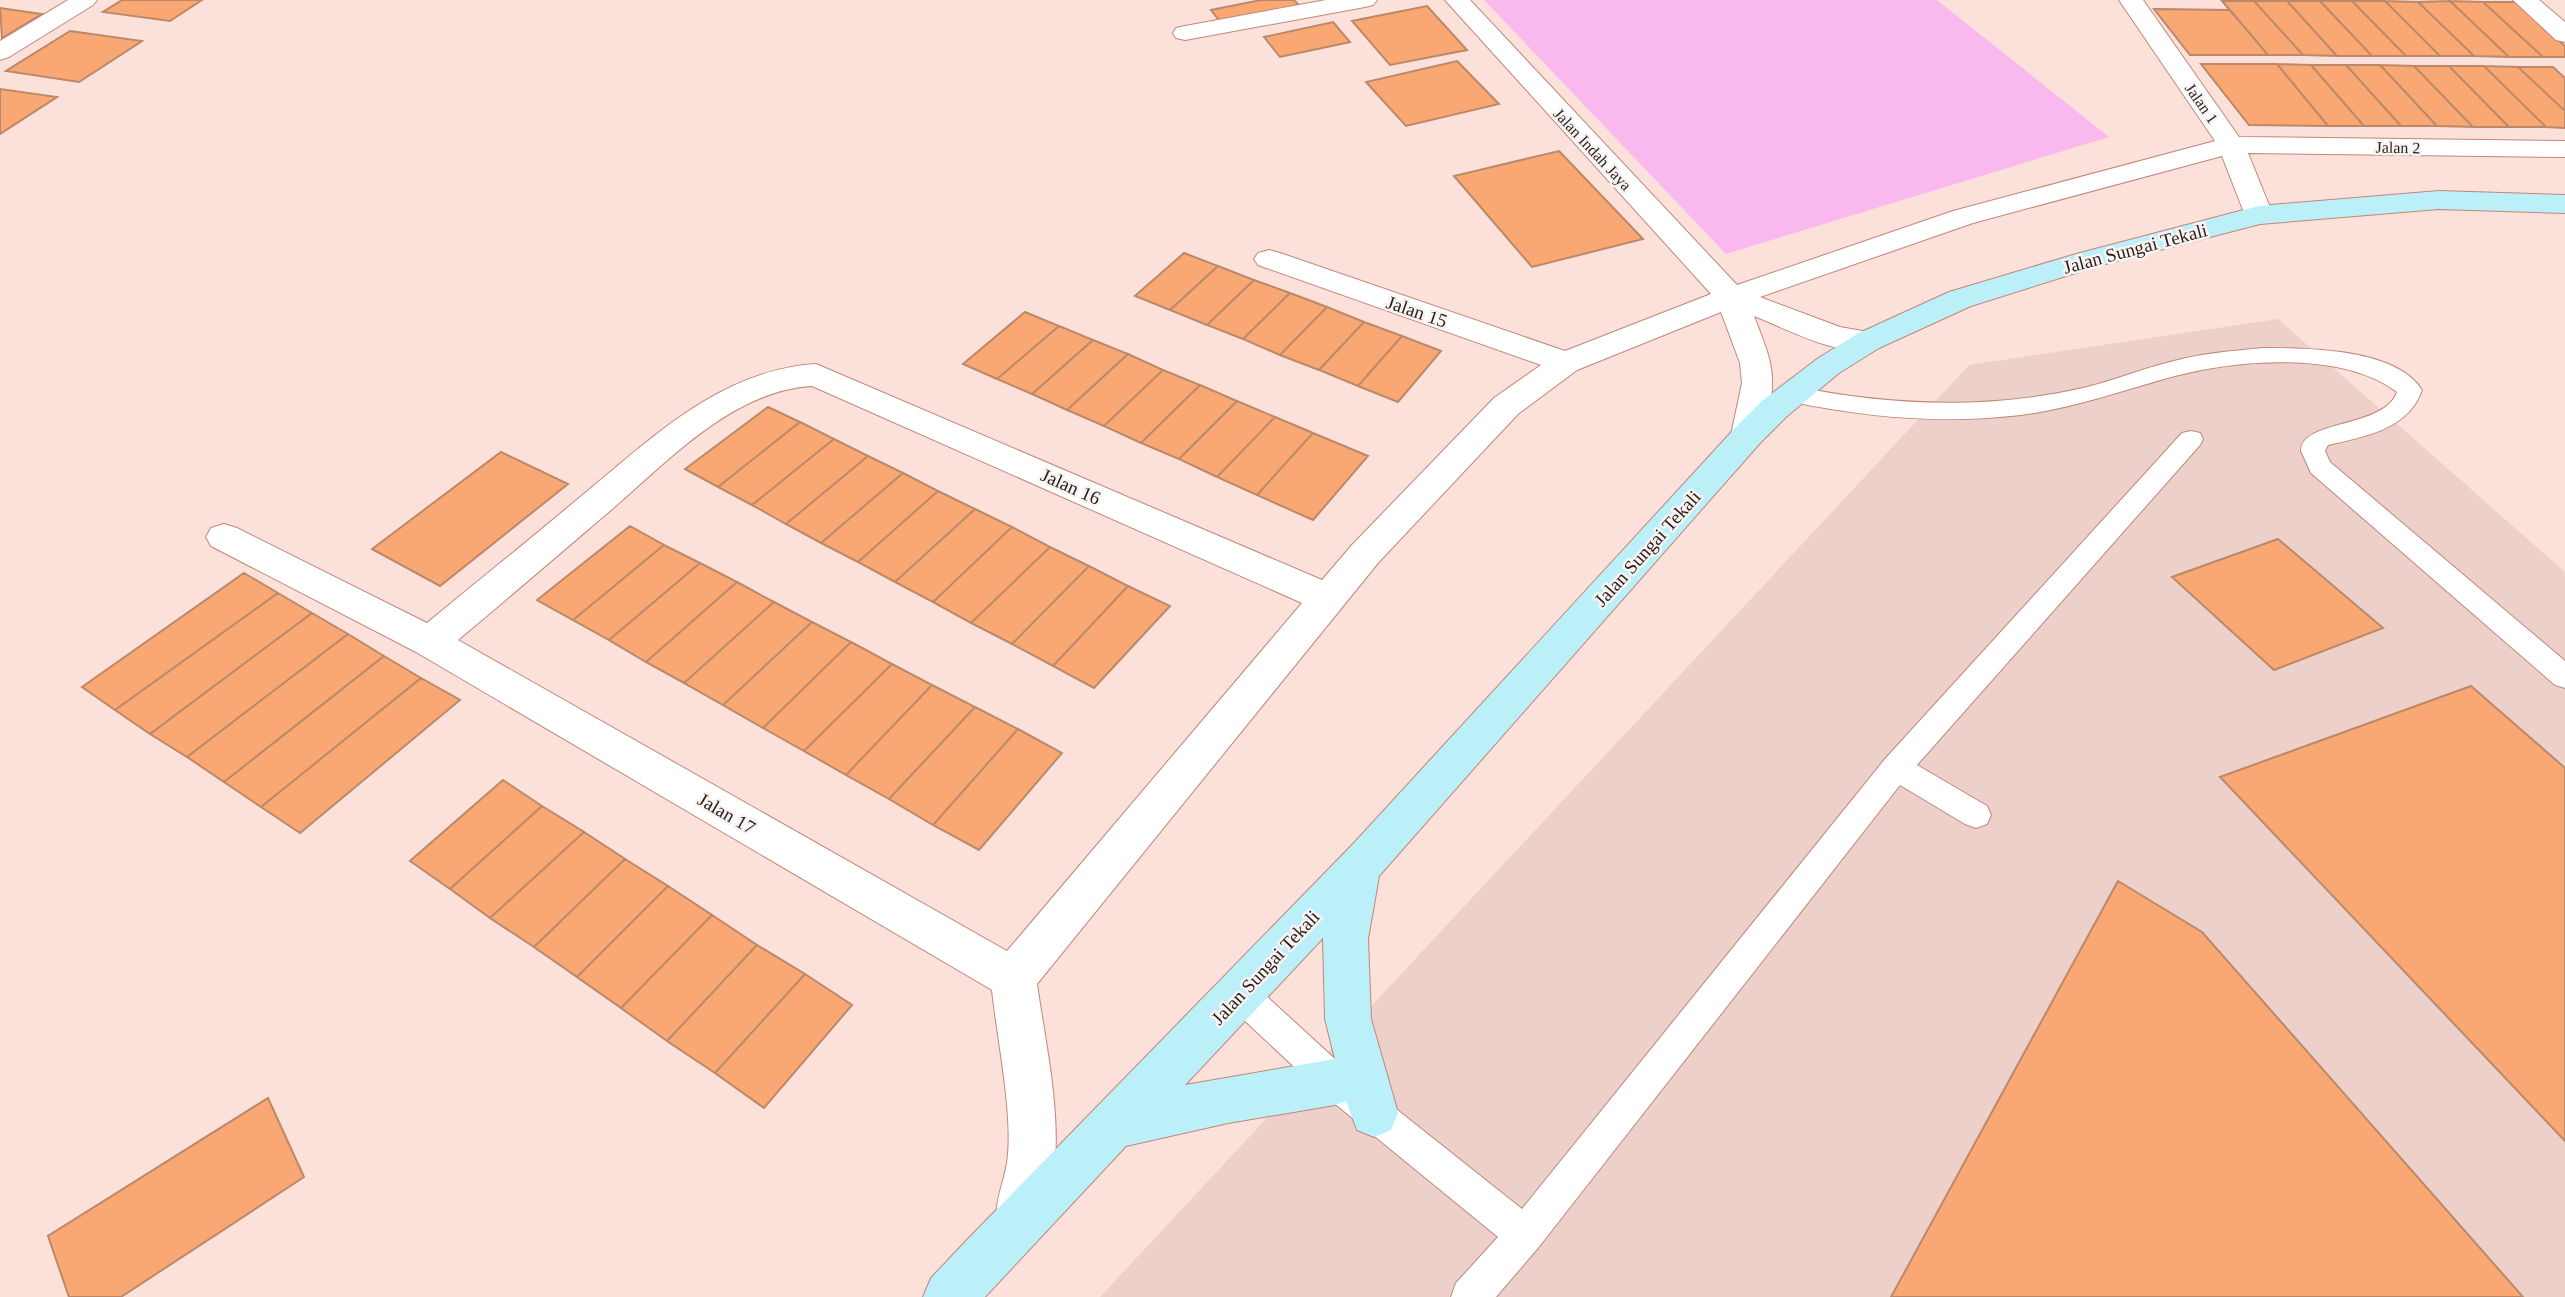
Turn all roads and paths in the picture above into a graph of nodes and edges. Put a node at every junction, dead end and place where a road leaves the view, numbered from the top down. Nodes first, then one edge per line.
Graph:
1 (85, 0) edge
2 (1365, 0) edge
3 (1457, 0) edge
4 (2131, 0) edge
5 (2525, 0) edge
6 (1185, 33) dead end
7 (2565, 35) edge
8 (0, 52) edge
9 (2231, 145) junction
10 (2565, 149) edge
11 (2565, 204) edge
12 (2259, 215) junction
13 (1269, 259) dead end
14 (1731, 297) junction
15 (1868, 341) junction
16 (1566, 363) junction
17 (1793, 394) junction
18 (1748, 435) junction
19 (2191, 439) dead end
20 (224, 537) dead end
21 (1326, 598) junction
22 (430, 642) junction
23 (2565, 677) edge
24 (1896, 768) junction
25 (1976, 815) dead end
26 (1359, 866) junction
27 (1013, 978) junction
28 (1240, 994) junction
29 (1335, 1082) junction
30 (1374, 1113) junction
31 (1112, 1125) junction
32 (1020, 1218) junction
33 (1525, 1235) junction
34 (950, 1297) edge
35 (1469, 1297) edge

1 - 8 street
2 - 6 street
3 - 14 street, Jalan Indah Jaya
4 - 9 street, Jalan 1
5 - 7 street
9 - 10 street, Jalan 2
9 - 12 street, Jalan 1
9 - 14 street, Jalan 2
11 - 12 street, Jalan Sungai Tekali
12 - 15 street, Jalan Sungai Tekali
13 - 16 street, Jalan 15
14 - 15 street, Jalan Indah Jaya
14 - 16 street, Jalan 2
14 - 18 street, Jalan Indah Jaya
15 - 17 street, Jalan Sungai Tekali
16 - 21 street, Jalan 2
17 - 18 street, Jalan Sungai Tekali
17 - 23 lane
18 - 26 street, Jalan Sungai Tekali
19 - 24 lane
20 - 22 street, Jalan 17
21 - 22 street, Jalan 16
21 - 27 street, Jalan 2
22 - 27 street, Jalan 17
24 - 25 lane
24 - 33 lane
26 - 28 street, Jalan Sungai Tekali
26 - 30 street
27 - 32 street
28 - 29 lane
28 - 31 street, Jalan Sungai Tekali
29 - 30 lane
29 - 31 street
30 - 33 lane
31 - 32 street, Jalan Sungai Tekali
32 - 34 street, Jalan Sungai Tekali
33 - 35 lane

